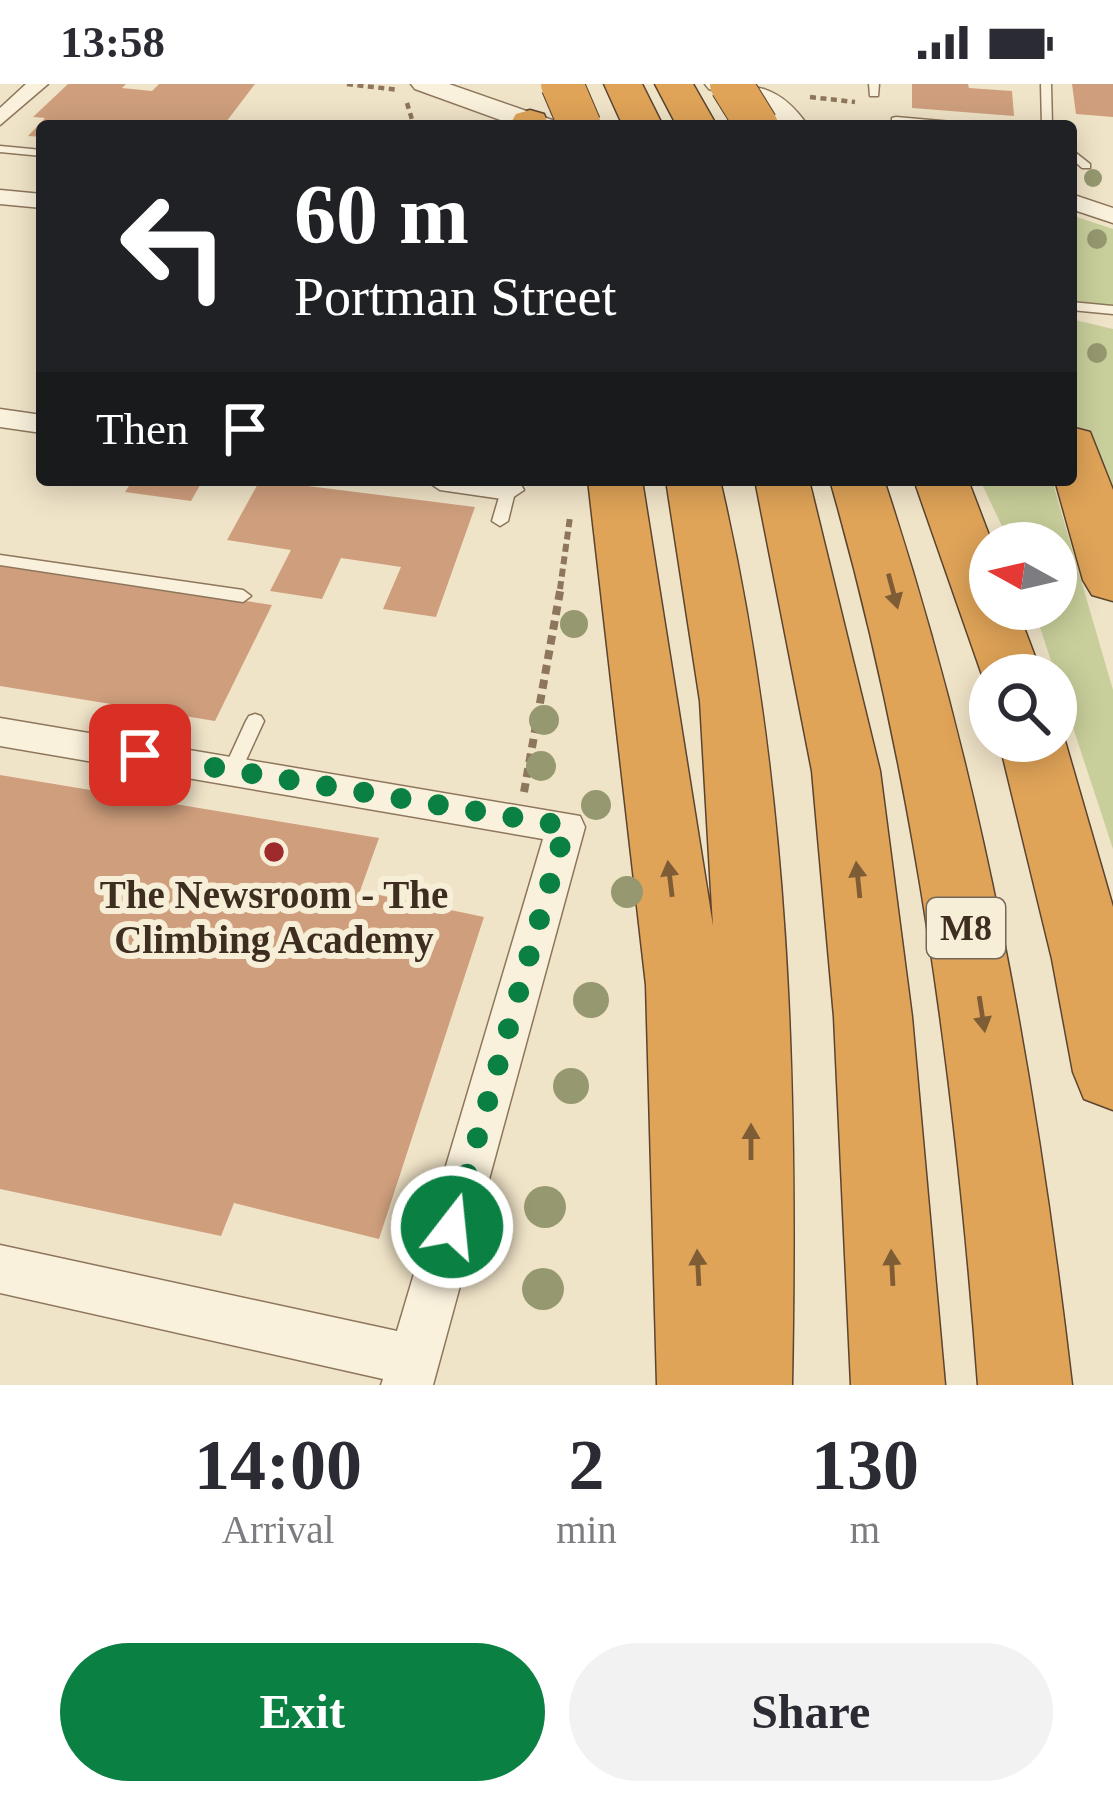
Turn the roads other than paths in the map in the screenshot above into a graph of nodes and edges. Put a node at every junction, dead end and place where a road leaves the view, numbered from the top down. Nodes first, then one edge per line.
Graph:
1 (38, 84) edge
2 (424, 84) edge
3 (487, 84) edge
4 (622, 84) edge
5 (674, 84) edge
6 (1046, 84) edge
7 (733, 85) edge
8 (539, 104) edge
9 (788, 113) edge
10 (0, 119) edge
11 (569, 120) edge
12 (640, 120) edge
13 (695, 120) edge
14 (1047, 120) edge
15 (0, 149) edge
16 (36, 153) edge
17 (1077, 158) edge
18 (1086, 166) dead end
19 (0, 197) edge
20 (36, 200) edge
21 (1077, 203) edge
22 (1113, 216) edge
23 (1077, 307) edge
24 (1113, 310) edge
25 (0, 418) edge
26 (36, 423) edge
27 (1077, 463) edge
28 (510, 486) edge
29 (695, 486) edge
30 (783, 486) edge
31 (859, 486) edge
32 (943, 486) edge
33 (592, 490) edge
34 (500, 521) dead end
35 (0, 560) edge
36 (1113, 580) edge
37 (243, 596) dead end
38 (1003, 654) edge
39 (255, 721) dead end
40 (0, 732) edge
41 (1038, 762) edge
42 (232, 771) junction
43 (1113, 1072) edge
44 (0, 1269) edge
45 (410, 1373) edge
46 (704, 1385) edge
47 (746, 1385) edge
48 (898, 1385) edge
49 (1025, 1385) edge

1 - 10 street
2 - 8 street
3 - 8 street
4 - 12 highway
5 - 13 highway
6 - 14 lane
7 - 9 highway, bridge
8 - 11 highway, bridge
15 - 16 lane
17 - 18 lane
19 - 20 street
21 - 22 street
23 - 24 lane
25 - 26 street
27 - 36 highway
28 - 34 lane
47 -> 29 highway
48 -> 30 highway
31 -> 49 highway, M8
32 - 38 highway
46 -> 33 highway
35 - 37 lane
39 - 42 lane
40 - 42 street
41 - 43 highway
42 - 45 street
44 - 45 street

